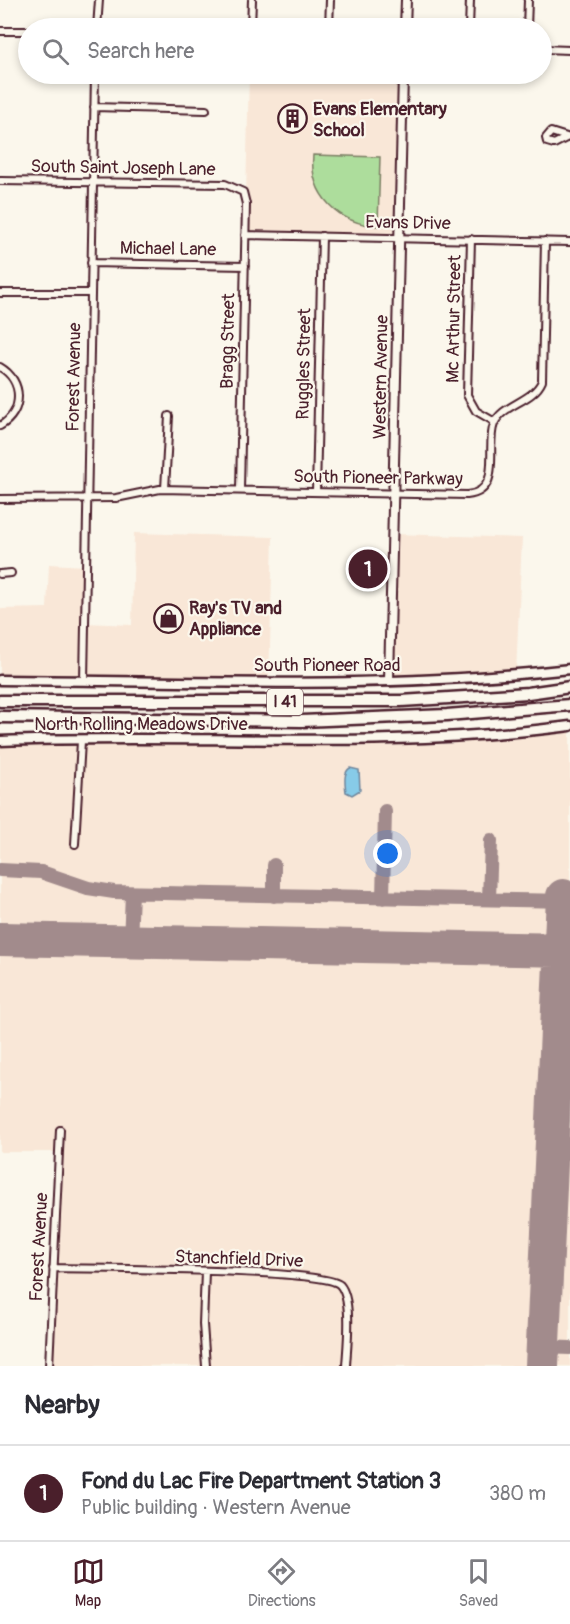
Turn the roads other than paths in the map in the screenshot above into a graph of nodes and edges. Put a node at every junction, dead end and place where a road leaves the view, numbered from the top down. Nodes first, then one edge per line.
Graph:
1 (99, 0) edge
2 (252, 0) edge
3 (330, 0) edge
4 (406, 0) edge
5 (470, 0) edge
6 (528, 0) edge
7 (98, 18) edge
8 (251, 18) edge
9 (329, 18) edge
10 (405, 18) edge
11 (469, 18) edge
12 (527, 18) edge
13 (0, 31) edge
14 (18, 31) edge
15 (552, 49) edge
16 (570, 50) edge
17 (95, 84) edge
18 (403, 84) edge
19 (94, 107) junction
20 (206, 110) dead end
21 (0, 181) edge
22 (93, 181) junction
23 (243, 192) joint
24 (245, 235) junction
25 (322, 236) junction
26 (399, 238) junction
27 (471, 239) junction
28 (545, 241) junction
29 (570, 242) edge
30 (91, 263) junction
31 (245, 266) junction
32 (0, 292) edge
33 (91, 293) junction
34 (0, 367) edge
35 (169, 416) dead end
36 (495, 422) junction
37 (0, 426) edge
38 (165, 489) junction
39 (240, 490) junction
40 (316, 492) junction
41 (393, 493) junction
42 (87, 498) junction
43 (0, 499) edge
44 (10, 573) dead end
45 (0, 574) edge
46 (570, 669) edge
47 (0, 680) edge
48 (84, 680) junction
49 (389, 681) junction
50 (570, 687) edge
51 (0, 701) edge
52 (570, 705) edge
53 (0, 717) edge
54 (570, 726) edge
55 (0, 741) edge
56 (81, 741) junction
57 (75, 844) dead end
58 (60, 1130) dead end
59 (53, 1268) junction
60 (205, 1272) junction
61 (49, 1366) edge
62 (206, 1366) edge
63 (346, 1366) edge

1 - 7 street
2 - 8 street
3 - 9 street
4 - 10 street
5 - 11 street
6 - 12 street
13 - 14 street
15 - 16 street
17 - 19 street, Forest Avenue
18 - 26 street, Western Avenue
19 - 20 street
19 - 22 street, Forest Avenue
21 - 22 street, South Saint Joseph Lane
22 - 23 street, South Saint Joseph Lane
22 - 30 street, Forest Avenue
23 - 24 street, Bragg Street
24 - 25 street, Evans Drive
24 - 31 street, Bragg Street
25 - 26 street, Evans Drive
25 - 40 street, Ruggles Street
26 - 27 street, Evans Drive
26 - 41 street, Western Avenue
27 - 28 street, Evans Drive
27 - 36 street, Mc Arthur Street
28 - 29 street, Evans Drive
28 - 36 street
30 - 31 street, Michael Lane
30 - 33 street, Forest Avenue
31 - 39 street, Bragg Street
32 - 33 street
33 - 42 street, Forest Avenue
34 - 37 street
35 - 38 street
36 - 41 street, South Pioneer Parkway
38 - 39 street, South Pioneer Parkway
38 - 42 street, South Pioneer Parkway
39 - 40 street, South Pioneer Parkway
40 - 41 street, South Pioneer Parkway
41 - 49 street, Western Avenue
42 - 43 street, South Pioneer Parkway
42 - 48 street, Forest Avenue
44 - 45 street
46 - 49 main road, South Pioneer Road
47 - 48 main road, South Pioneer Road
48 - 49 main road, South Pioneer Road
50 - 51 highway, I 41
52 - 53 highway, I 41
54 - 56 main road, North Rolling Meadows Drive
55 - 56 main road, North Rolling Meadows Drive
56 - 57 street
58 - 59 street, Forest Avenue
59 - 60 street, Stanchfield Drive
59 - 61 street, Forest Avenue
60 - 62 street
60 - 63 street, Stanchfield Drive

